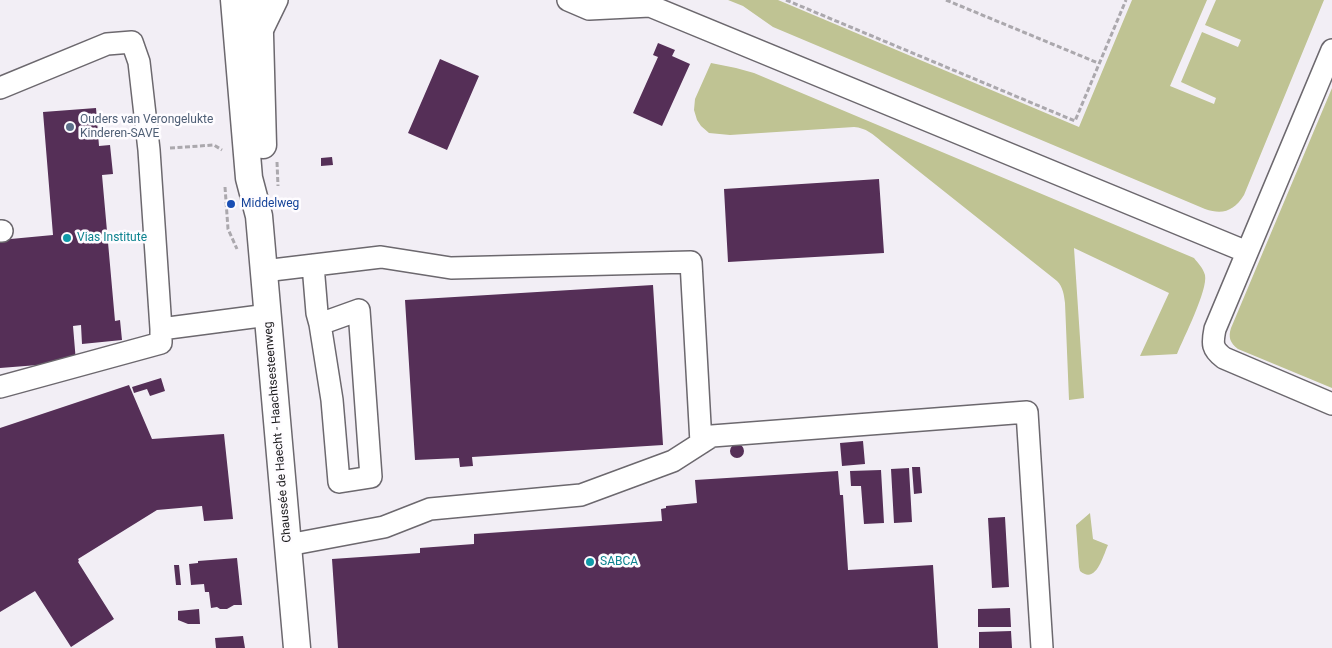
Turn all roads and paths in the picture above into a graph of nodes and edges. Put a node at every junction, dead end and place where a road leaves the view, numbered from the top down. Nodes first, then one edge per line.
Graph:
1 (234, 0) edge
2 (258, 0) edge
3 (277, 0) edge
4 (568, 0) edge
5 (786, 0) edge
6 (946, 0) edge
7 (1126, 0) edge
8 (648, 3) edge
9 (260, 35) junction
10 (1332, 50) edge
11 (1098, 64) junction
12 (0, 88) edge
13 (247, 148) junction
14 (149, 150) junction
15 (259, 216) junction
16 (1247, 252) junction
17 (313, 265) junction
18 (264, 271) junction
19 (268, 315) junction
20 (320, 324) junction
21 (161, 329) junction
22 (0, 387) edge
23 (1332, 404) edge
24 (700, 443) junction
25 (288, 545) junction
26 (297, 648) edge
27 (1042, 648) edge

1 - 13 main road, Chaussée de Haecht - Haachtsesteenweg
2 - 9 main road, Chaussée de Haecht - Haachtsesteenweg
3 - 9 street
4 - 8 street
5 - 11 path
6 - 11 path
7 - 11 path
8 - 16 street
9 - 15 main road, Chaussée de Haecht - Haachtsesteenweg
10 - 16 street
12 - 14 street
13 - 14 path
13 - 15 main road, Chaussée de Haecht - Haachtsesteenweg
14 - 21 street
15 - 18 main road, Chaussée de Haecht - Haachtsesteenweg
16 - 23 street
17 - 18 street
17 - 20 street
17 - 24 street
18 - 19 main road, Chaussée de Haecht - Haachtsesteenweg
19 - 21 street
19 - 25 main road, Chaussée de Haecht - Haachtsesteenweg
20 - 20 street
21 - 22 street
24 - 25 street
24 - 27 street
25 - 26 main road, Chaussée de Haecht - Haachtsesteenweg

